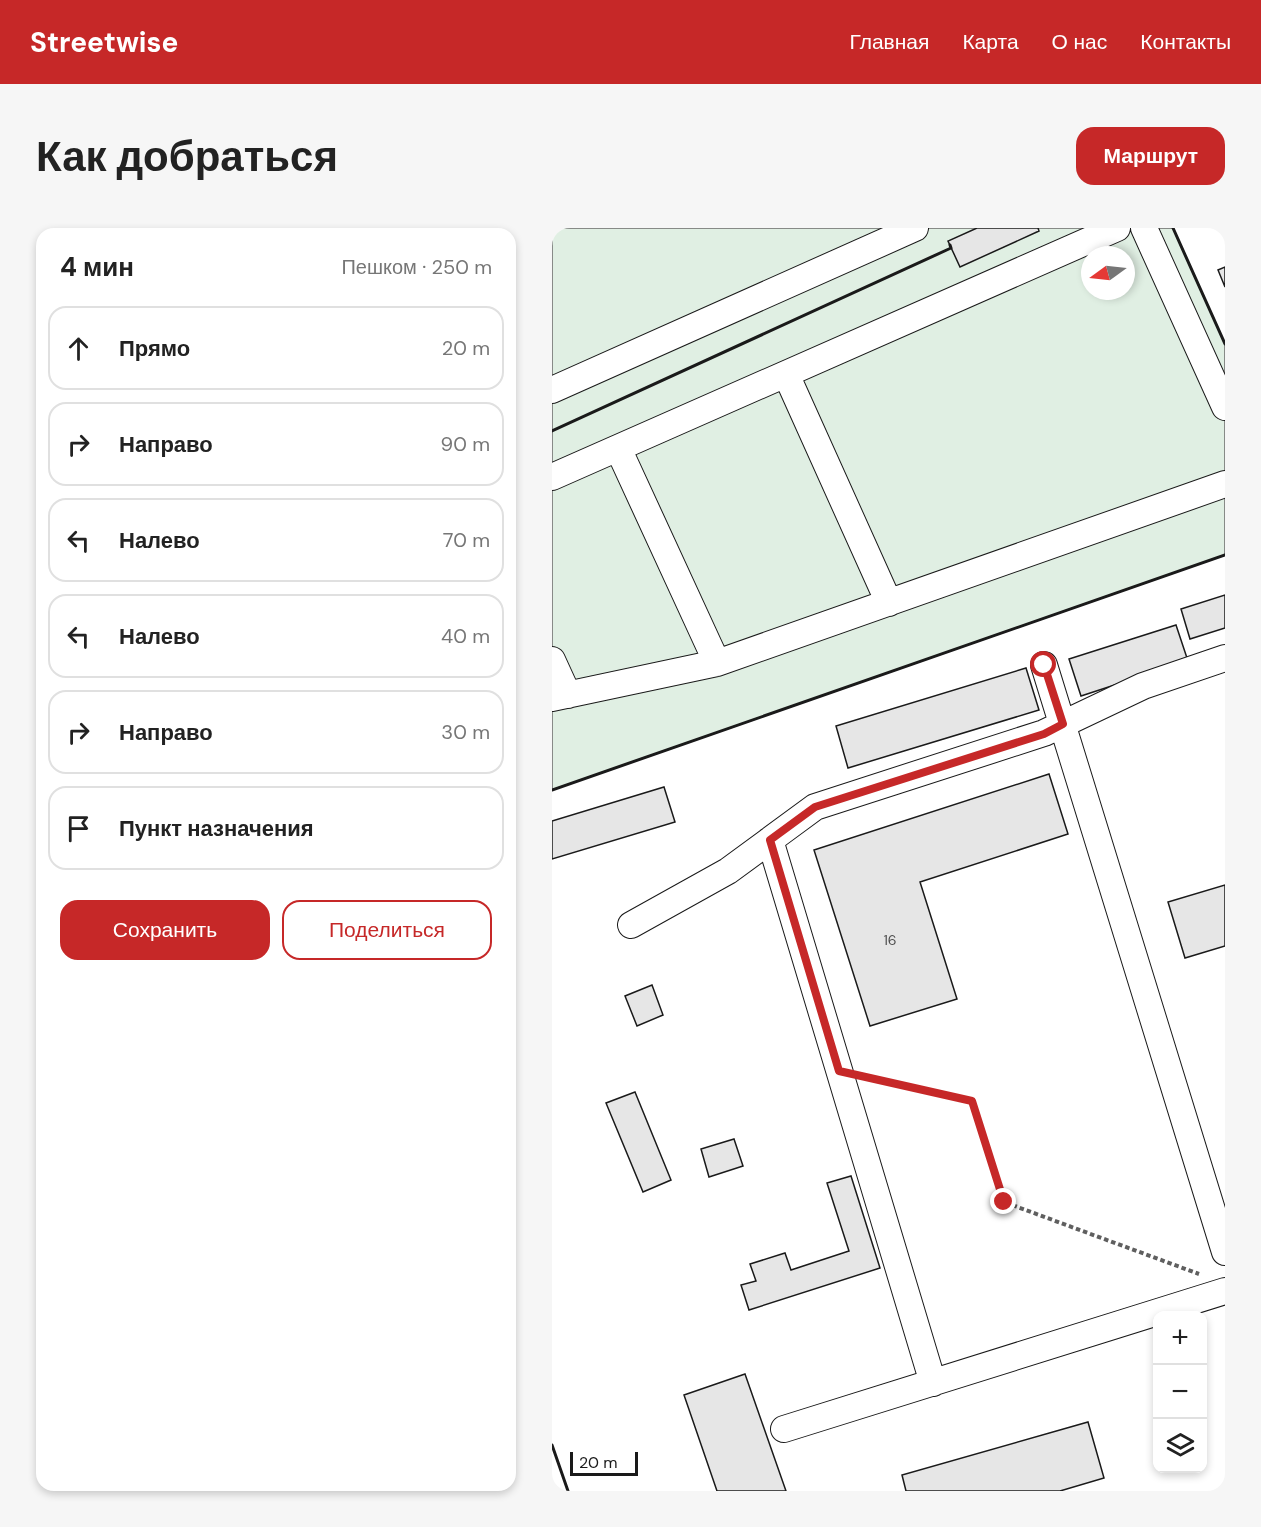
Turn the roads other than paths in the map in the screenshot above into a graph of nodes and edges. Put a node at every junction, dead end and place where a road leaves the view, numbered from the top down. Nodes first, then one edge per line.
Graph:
1 (915, 228) edge
2 (1117, 228) edge
3 (1144, 228) edge
4 (1068, 238) edge
5 (786, 374) junction
6 (552, 390) edge
7 (1225, 407) edge
8 (618, 448) junction
9 (552, 477) edge
10 (1225, 484) edge
11 (890, 603) junction
12 (1225, 658) edge
13 (552, 660) edge
14 (717, 663) junction
15 (1044, 665) dead end
16 (560, 697) edge
17 (1063, 724) junction
18 (770, 840) junction
19 (631, 925) dead end
20 (1225, 1252) edge
21 (1225, 1291) edge
22 (933, 1383) junction
23 (784, 1429) dead end

1 - 6 street
2 - 4 street
3 - 7 street
4 - 5 street
5 - 8 street
5 - 11 street
8 - 9 street
8 - 14 street
10 - 11 street
11 - 14 street
12 - 17 street
13 - 16 street
14 - 16 street
15 - 17 street
17 - 18 street
17 - 20 street
18 - 19 street
18 - 22 street
21 - 22 street
22 - 23 street

